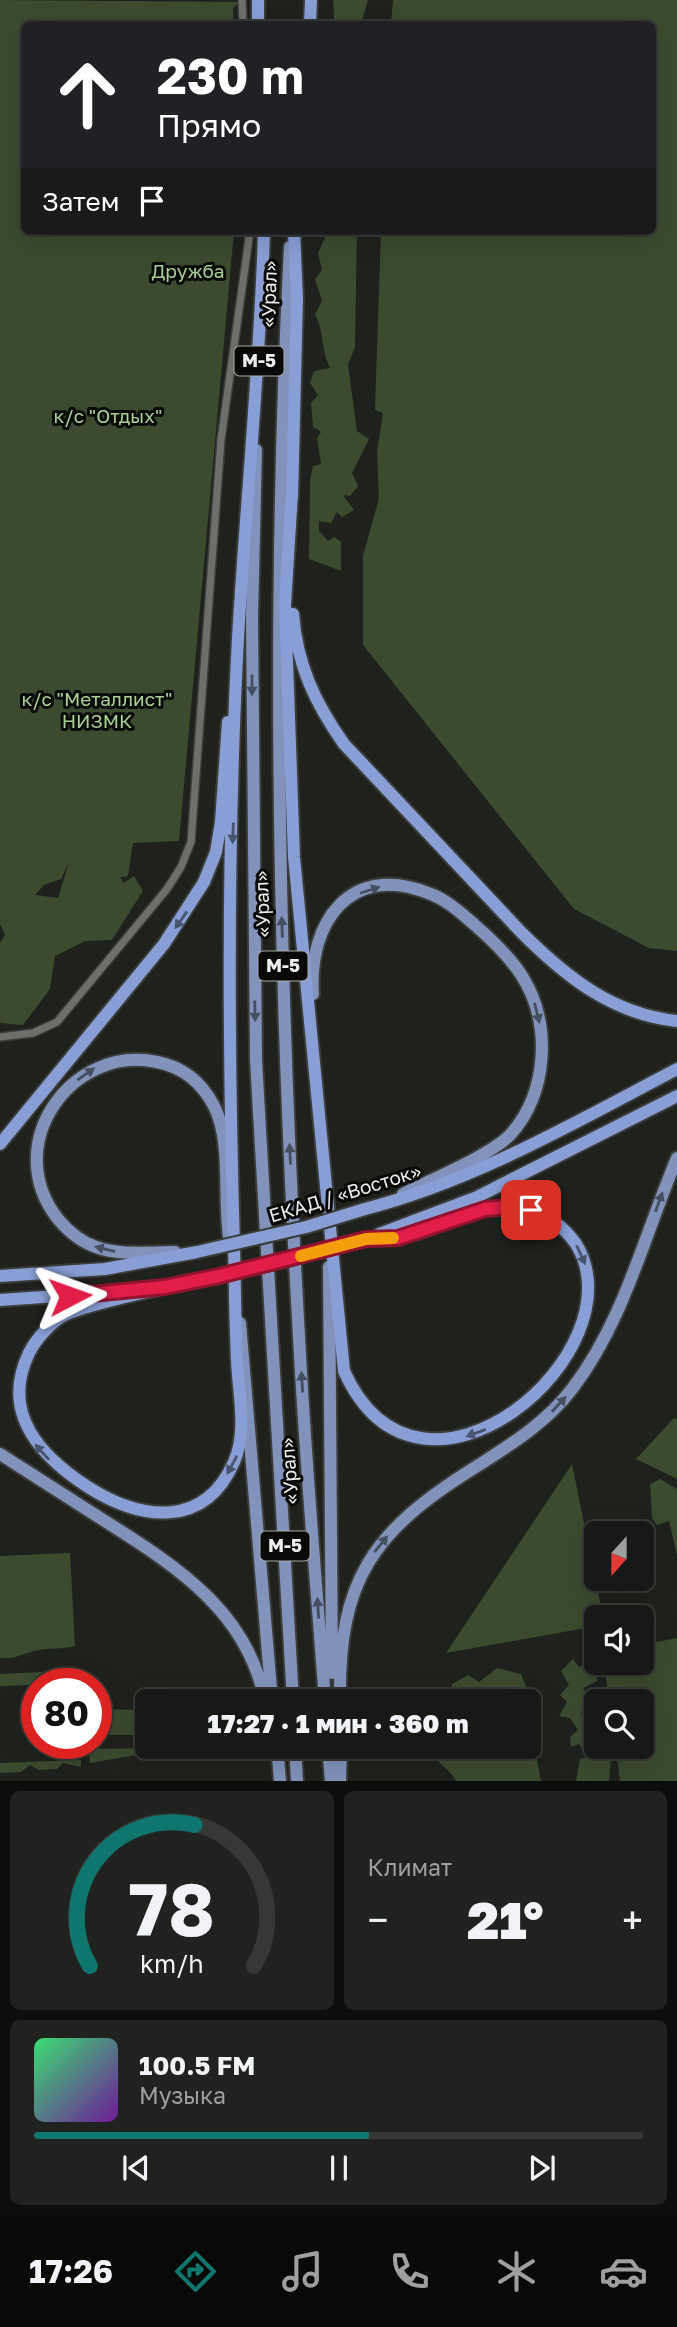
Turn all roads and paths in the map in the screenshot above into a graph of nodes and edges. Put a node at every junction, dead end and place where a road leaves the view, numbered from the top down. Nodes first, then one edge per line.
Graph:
1 (242, 0) edge
2 (258, 0) edge
3 (311, 0) edge
4 (243, 21) edge
5 (258, 21) edge
6 (310, 21) edge
7 (249, 235) edge
8 (264, 235) edge
9 (293, 235) edge
10 (293, 235) edge
11 (255, 424) junction
12 (292, 492) junction
13 (238, 642) junction
14 (677, 1020) edge
15 (2, 1037) edge
16 (677, 1069) edge
17 (316, 1082) junction
18 (677, 1096) edge
19 (0, 1144) edge
20 (677, 1158) edge
21 (381, 1205) junction
22 (366, 1239) junction
23 (329, 1242) junction
24 (197, 1252) junction
25 (234, 1263) junction
26 (0, 1276) edge
27 (171, 1286) junction
28 (0, 1300) edge
29 (237, 1301) junction
30 (0, 1454) edge
31 (263, 1689) edge
32 (271, 1689) edge
33 (292, 1689) edge
34 (324, 1689) edge
35 (332, 1689) edge
36 (340, 1689) edge
37 (278, 1759) edge
38 (296, 1759) edge
39 (329, 1759) edge
40 (336, 1759) edge
41 (340, 1759) edge
42 (280, 1781) edge
43 (297, 1781) edge
44 (331, 1781) edge
45 (338, 1781) edge

1 - 4 street
2 - 5 highway
3 - 6 highway
7 - 15 street
8 - 11 highway, «Урал» / М-5
9 - 12 highway
34 -> 10 main road, «Урал» / М-5
11 - 13 highway
11 -> 33 main road, «Урал» / М-5
12 - 14 highway
12 - 17 highway
13 -> 19 highway
13 -> 25 highway
16 - 21 highway, ЕКАД / «Восток»
17 -> 21 main road
17 - 23 highway
18 - 22 highway
36 -> 20 main road
21 - 24 highway, ЕКАД / «Восток», bridge
22 -> 23 highway
22 - 27 highway, bridge
23 - 35 main road
24 -> 25 main road
24 - 26 highway, ЕКАД / «Восток»
25 - 29 highway
27 - 28 highway
29 -> 27 highway
29 - 32 main road
30 - 31 main road
37 - 42 main road
38 - 43 main road
39 - 44 main road
40 - 45 main road
41 - 45 main road

